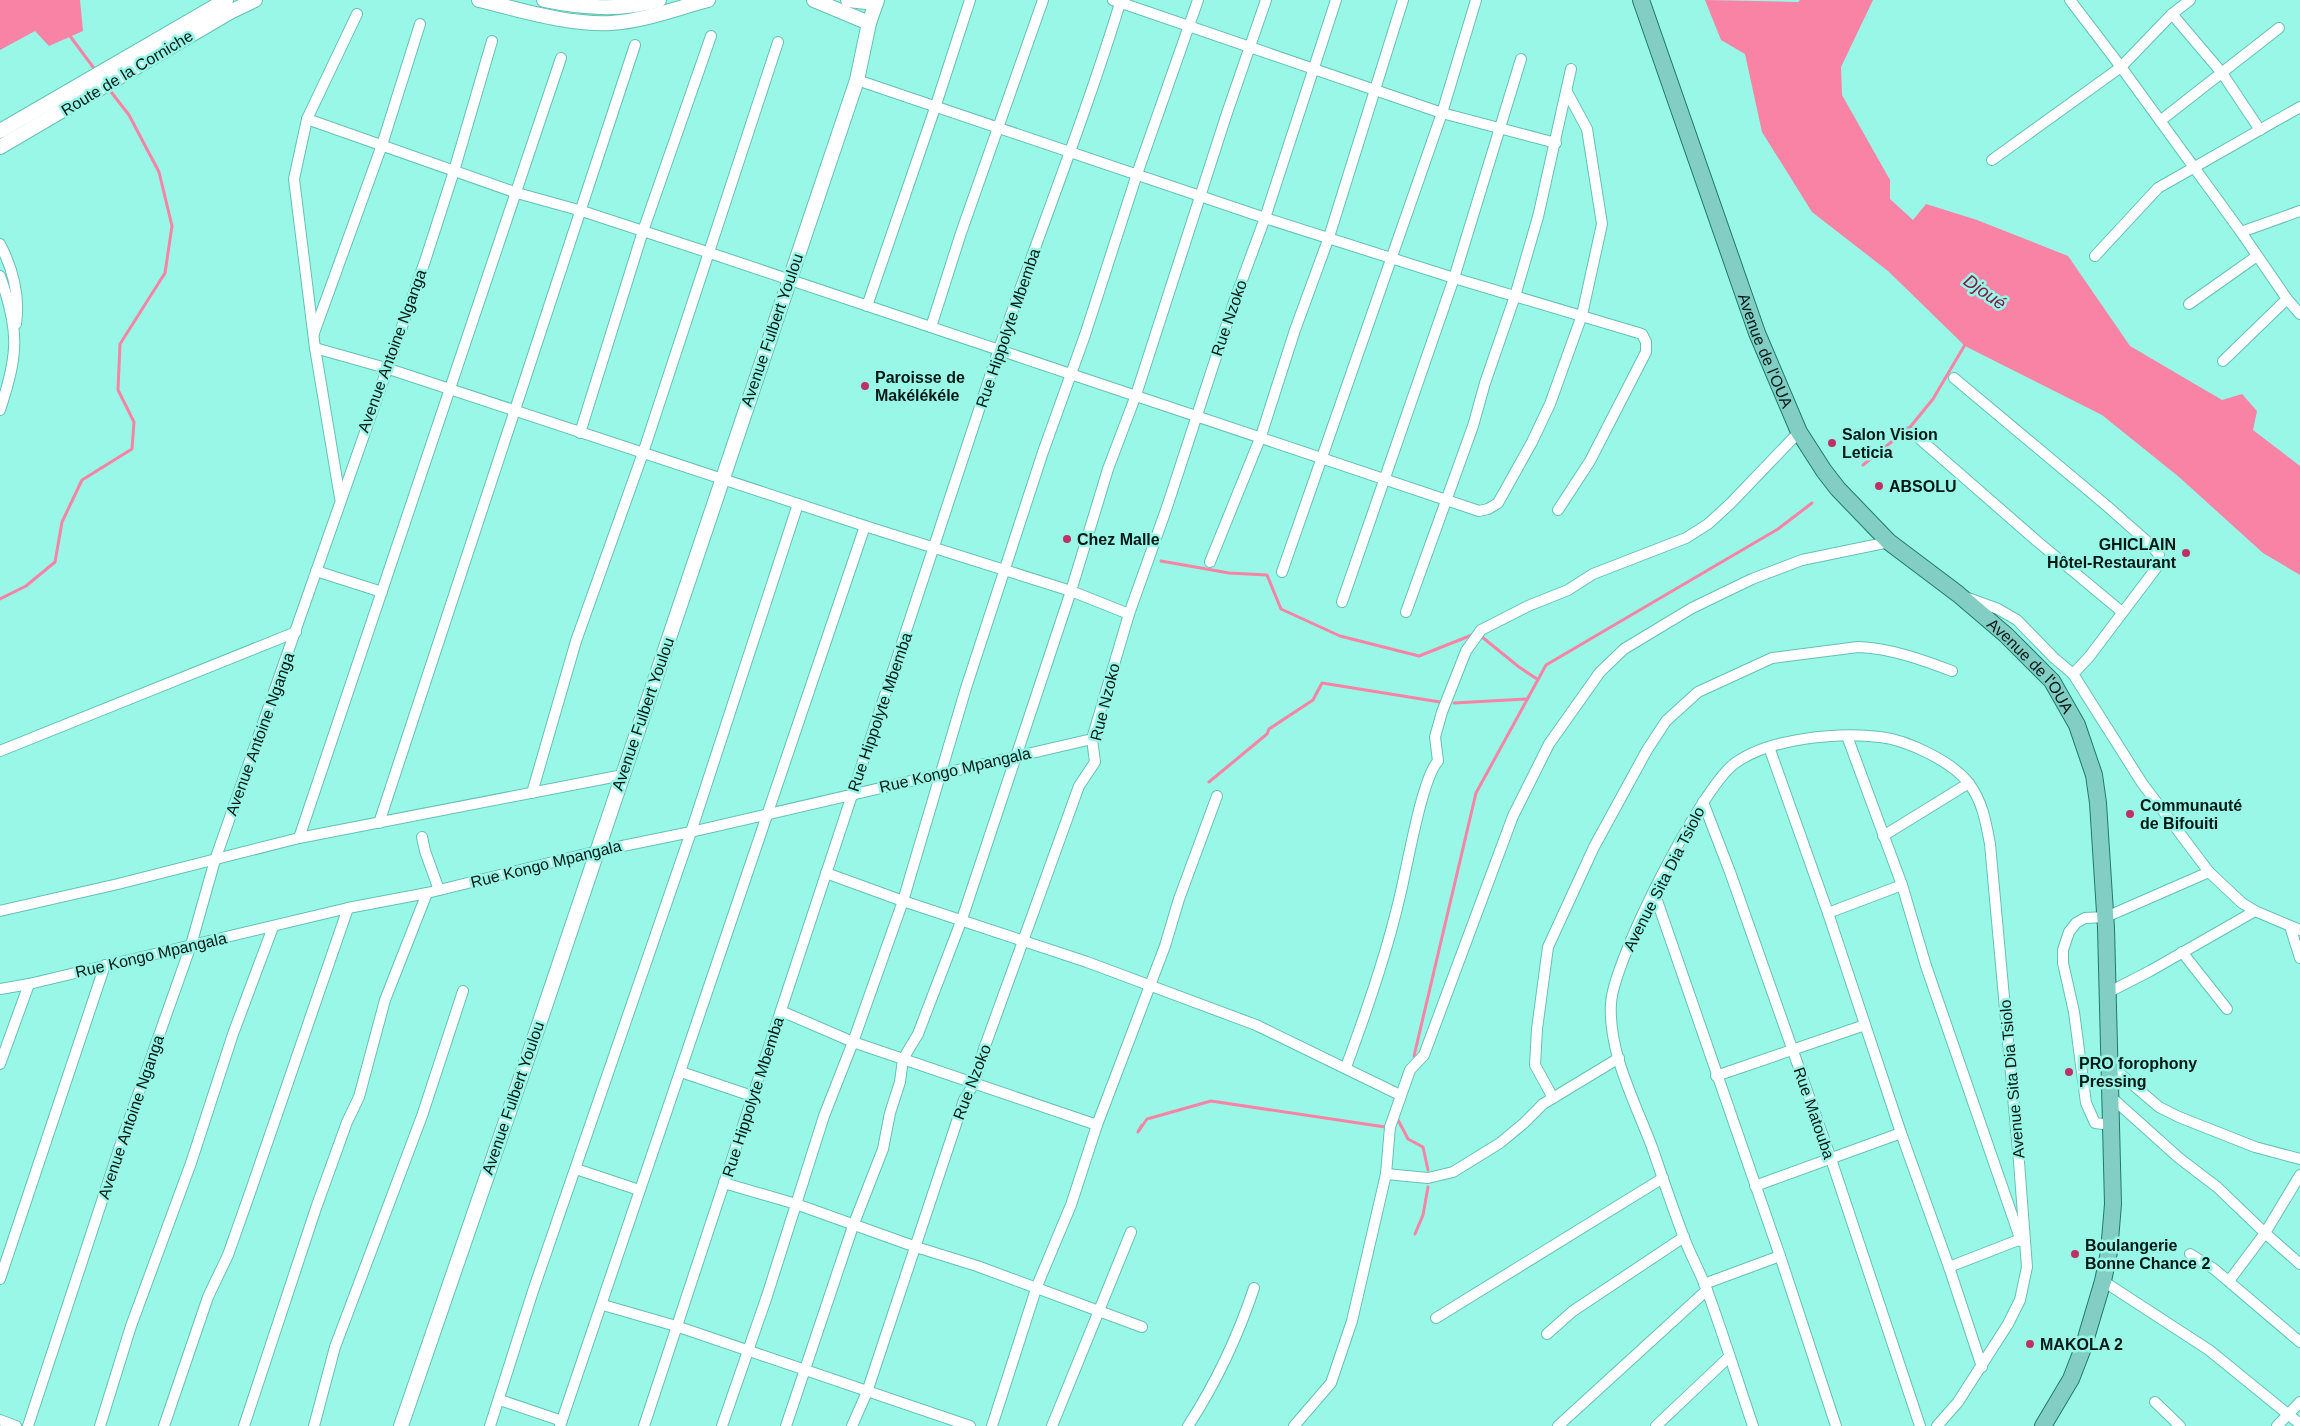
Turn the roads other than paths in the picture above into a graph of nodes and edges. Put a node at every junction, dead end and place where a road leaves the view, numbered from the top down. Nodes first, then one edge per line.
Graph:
1 (226, 0) edge
2 (255, 0) edge
3 (479, 0) edge
4 (544, 0) edge
5 (659, 0) edge
6 (708, 0) edge
7 (814, 0) edge
8 (848, 0) edge
9 (970, 0) edge
10 (1043, 0) edge
11 (1198, 0) edge
12 (1266, 0) edge
13 (1336, 0) edge
14 (1403, 0) edge
15 (1476, 0) edge
16 (1641, 0) edge
17 (2190, 0) edge
18 (1118, 1) edge
19 (876, 2) edge
20 (2074, 2) edge
21 (357, 14) dead end
22 (2172, 14) junction
23 (869, 23) junction
24 (420, 24) dead end
25 (1188, 26) junction
26 (2279, 28) dead end
27 (710, 36) dead end
28 (492, 41) dead end
29 (778, 42) dead end
30 (635, 46) dead end
31 (1250, 46) junction
32 (158, 47) junction
33 (561, 58) dead end
34 (1521, 59) dead end
35 (2121, 67) junction
36 (1313, 68) junction
37 (1571, 69) dead end
38 (2222, 73) junction
39 (857, 80) junction
40 (1376, 89) junction
41 (1567, 92) junction
42 (2300, 107) edge
43 (936, 108) junction
44 (1442, 113) junction
45 (307, 119) junction
46 (2160, 121) junction
47 (6, 128) edge
48 (998, 128) junction
49 (1500, 129) junction
50 (2260, 130) junction
51 (1556, 143) junction
52 (382, 145) junction
53 (0, 147) edge
54 (1072, 152) junction
55 (1992, 160) dead end
56 (2195, 168) junction
57 (454, 171) junction
58 (1136, 174) junction
59 (517, 193) junction
60 (1200, 195) junction
61 (582, 211) junction
62 (2300, 212) edge
63 (1265, 218) junction
64 (643, 231) junction
65 (2241, 232) junction
66 (1329, 238) junction
67 (0, 244) edge
68 (710, 253) junction
69 (2095, 256) dead end
70 (2257, 256) junction
71 (1391, 259) junction
72 (0, 276) edge
73 (1454, 278) junction
74 (789, 280) junction
75 (1515, 296) junction
76 (2287, 300) junction
77 (2188, 304) dead end
78 (867, 306) junction
79 (2300, 314) edge
80 (1582, 315) junction
81 (931, 327) junction
82 (15, 330) junction
83 (314, 335) junction
84 (315, 348) junction
85 (1000, 349) junction
86 (2223, 361) dead end
87 (386, 368) junction
88 (1070, 374) junction
89 (1954, 378) dead end
90 (451, 389) junction
91 (1136, 395) junction
92 (0, 410) edge
93 (515, 410) junction
94 (1196, 416) junction
95 (1799, 432) junction
96 (580, 433) junction
97 (1913, 433) dead end
98 (1261, 436) junction
99 (643, 453) junction
100 (1322, 458) junction
101 (722, 479) junction
102 (1385, 479) junction
103 (340, 499) junction
104 (1445, 500) junction
105 (798, 504) junction
106 (1558, 510) dead end
107 (865, 526) junction
108 (1889, 542) junction
109 (934, 549) junction
110 (1210, 562) dead end
111 (316, 571) junction
112 (1005, 571) junction
113 (1282, 572) dead end
114 (1071, 591) junction
115 (382, 592) junction
116 (1958, 594) junction
117 (1342, 602) dead end
118 (1406, 612) dead end
119 (2122, 612) junction
120 (1129, 614) junction
121 (296, 632) junction
122 (1952, 671) dead end
123 (2074, 674) junction
124 (1847, 736) junction
125 (1092, 739) junction
126 (1769, 747) junction
127 (0, 751) edge
128 (1015, 757) junction
129 (623, 775) junction
130 (940, 775) junction
131 (1969, 783) junction
132 (532, 793) junction
133 (853, 793) junction
134 (1217, 796) dead end
135 (1704, 802) junction
136 (766, 814) junction
137 (379, 823) junction
138 (691, 832) junction
139 (1884, 836) junction
140 (422, 837) dead end
141 (299, 838) junction
142 (598, 851) junction
143 (215, 860) junction
144 (2209, 872) junction
145 (826, 873) junction
146 (1902, 885) junction
147 (439, 890) junction
148 (1654, 892) junction
149 (427, 893) junction
150 (903, 902) junction
151 (348, 908) junction
152 (0, 911) edge
153 (2255, 911) junction
154 (1828, 913) junction
155 (2106, 917) junction
156 (962, 919) junction
157 (2290, 926) junction
158 (273, 927) junction
159 (2300, 930) edge
160 (1023, 941) junction
161 (191, 946) junction
162 (2182, 952) junction
163 (2300, 958) edge
164 (105, 965) junction
165 (29, 984) junction
166 (1149, 984) junction
167 (0, 989) edge
168 (463, 991) dead end
169 (2109, 992) junction
170 (2227, 1009) dead end
171 (781, 1011) junction
172 (1865, 1025) junction
173 (853, 1042) junction
174 (1792, 1050) junction
175 (1619, 1058) junction
176 (903, 1059) junction
177 (0, 1064) edge
178 (2111, 1066) junction
179 (1346, 1067) junction
180 (681, 1072) junction
181 (1716, 1076) junction
182 (974, 1082) junction
183 (1400, 1095) junction
184 (752, 1096) junction
185 (2111, 1097) junction
186 (1553, 1098) junction
187 (1097, 1125) junction
188 (2112, 1125) junction
189 (1901, 1134) junction
190 (1830, 1159) junction
191 (2300, 1159) edge
192 (576, 1169) junction
193 (1386, 1174) junction
194 (2300, 1175) edge
195 (1663, 1178) junction
196 (724, 1183) junction
197 (1756, 1186) junction
198 (639, 1190) junction
199 (2297, 1190) edge
200 (796, 1204) junction
201 (853, 1226) junction
202 (1131, 1232) dead end
203 (2265, 1234) junction
204 (1684, 1237) junction
205 (2021, 1239) junction
206 (916, 1247) junction
207 (2190, 1254) dead end
208 (1780, 1256) junction
209 (2300, 1264) edge
210 (1950, 1267) junction
211 (2027, 1267) junction
212 (0, 1279) edge
213 (2229, 1281) junction
214 (2103, 1282) junction
215 (1037, 1286) junction
216 (1706, 1287) junction
217 (1254, 1288) dead end
218 (602, 1305) junction
219 (1099, 1310) junction
220 (1436, 1318) dead end
221 (676, 1326) junction
222 (1142, 1327) dead end
223 (1547, 1334) dead end
224 (2300, 1342) edge
225 (748, 1351) junction
226 (1730, 1357) junction
227 (1982, 1366) junction
228 (804, 1369) junction
229 (867, 1392) junction
230 (500, 1400) junction
231 (2156, 1402) dead end
232 (2300, 1402) edge
233 (2288, 1414) junction
234 (0, 1420) edge
235 (561, 1424) edge
236 (2300, 1424) edge
237 (16, 1426) edge
238 (28, 1426) edge
239 (100, 1426) edge
240 (164, 1426) edge
241 (244, 1426) edge
242 (314, 1426) edge
243 (401, 1426) edge
244 (490, 1426) edge
245 (644, 1426) edge
246 (722, 1426) edge
247 (786, 1426) edge
248 (852, 1426) edge
249 (970, 1426) edge
250 (992, 1426) edge
251 (1052, 1426) edge
252 (1188, 1426) edge
253 (1294, 1426) edge
254 (1558, 1426) edge
255 (1656, 1426) edge
256 (1753, 1426) edge
257 (1836, 1426) edge
258 (1920, 1426) edge
259 (1937, 1426) edge
260 (2043, 1426) edge
261 (2180, 1426) edge
262 (2277, 1426) edge

1 - 32 main road, Route de la Corniche
2 - 32 main road, Route de la Corniche
3 - 6 main road
4 - 5 main road
7 - 23 main road
8 - 19 main road
9 - 43 street
10 - 48 street
11 - 25 street
12 - 31 street
13 - 36 street, Rue Nzoko
14 - 40 street
15 - 44 street
16 - 95 main road, Avenue de l'OUA
17 - 22 street
18 - 25 street
18 - 54 street, Rue Hippolyte Mbemba
19 - 23 main road, Avenue Fulbert Youlou
20 - 35 street
21 - 45 street
22 - 35 street
22 - 38 street
23 - 39 main road, Avenue Fulbert Youlou
24 - 52 street
25 - 31 street
25 - 58 street
26 - 38 street
27 - 64 street
28 - 57 street, Avenue Antoine Nganga
29 - 68 street
30 - 61 street
31 - 36 street
31 - 60 street
32 - 47 main road, Route de la Corniche
32 - 53 main road, Route de la Corniche
33 - 59 street
34 - 49 street
35 - 46 street
35 - 55 street
36 - 40 street
36 - 63 street, Rue Nzoko
37 - 41 street
38 - 46 street
38 - 50 street
39 - 43 street
39 - 74 main road, Avenue Fulbert Youlou
40 - 44 street
40 - 66 street
41 - 51 street
41 - 80 street
42 - 50 street
43 - 48 street
43 - 78 street
44 - 49 street
44 - 71 street
45 - 52 street
45 - 83 street
46 - 56 street
48 - 54 street
48 - 81 street
49 - 51 street
49 - 73 street
50 - 56 street
51 - 75 street
52 - 57 street
52 - 83 street
54 - 58 street
54 - 85 street, Rue Hippolyte Mbemba
56 - 65 street
56 - 69 street
57 - 59 street
57 - 87 street, Avenue Antoine Nganga
58 - 60 street
58 - 88 street
59 - 61 street
59 - 90 street
60 - 63 street
60 - 91 street
61 - 64 street
61 - 93 street
62 - 65 street
63 - 66 street
63 - 94 street, Rue Nzoko
64 - 68 street
64 - 96 street
65 - 70 street
66 - 71 street
66 - 98 street
67 - 82 street
68 - 74 street
68 - 99 street
70 - 76 street
70 - 77 street
71 - 73 street
71 - 100 street
72 - 82 street
73 - 75 street
73 - 102 street
74 - 78 street
74 - 101 main road, Avenue Fulbert Youlou
75 - 80 street
75 - 104 street
76 - 79 street
76 - 86 street
78 - 81 street
80 - 104 street
80 - 106 street
81 - 85 street
82 - 92 street
83 - 84 street
84 - 87 street
84 - 103 street
85 - 88 street
85 - 109 street, Rue Hippolyte Mbemba
87 - 90 street
87 - 103 street, Avenue Antoine Nganga
88 - 91 street
88 - 112 street
89 - 119 street
90 - 93 street
90 - 115 street
91 - 94 street
91 - 114 street
93 - 96 street
93 - 137 street
94 - 98 street
94 - 120 street, Rue Nzoko
95 - 108 main road, Avenue de l'OUA
95 - 179 street
96 - 99 street
97 - 119 street
98 - 100 street
98 - 110 street
99 - 101 street
99 - 132 street
100 - 102 street
100 - 113 street
101 - 105 street
101 - 129 main road, Avenue Fulbert Youlou
102 - 104 street
102 - 117 street
103 - 111 street, Avenue Antoine Nganga
104 - 118 street
105 - 107 street
105 - 138 street
107 - 109 street
107 - 136 street
108 - 116 main road, Avenue de l'OUA
108 - 183 street
109 - 112 street
109 - 133 street, Rue Hippolyte Mbemba
111 - 115 street
111 - 121 street, Avenue Antoine Nganga
112 - 114 street
112 - 130 street
114 - 120 street
114 - 128 street
115 - 141 street
116 - 123 street
116 - 155 main road, Avenue de l'OUA
119 - 123 street
120 - 125 street, Rue Nzoko
121 - 127 street
121 - 143 street, Avenue Antoine Nganga
122 - 186 street
123 - 144 street
124 - 126 street, Avenue Sita Dia Tsiolo
124 - 131 street, Avenue Sita Dia Tsiolo
124 - 139 street
125 - 128 street, Rue Kongo Mpangala
125 - 160 street, Rue Nzoko
126 - 135 street, Avenue Sita Dia Tsiolo
126 - 154 street
128 - 130 street, Rue Kongo Mpangala
128 - 156 street
129 - 132 street
129 - 142 main road, Avenue Fulbert Youlou
130 - 133 street, Rue Kongo Mpangala
130 - 150 street
131 - 139 street
131 - 211 street, Avenue Sita Dia Tsiolo
132 - 137 street
133 - 136 street, Rue Kongo Mpangala
133 - 145 street, Rue Hippolyte Mbemba
134 - 166 street
135 - 148 street, Avenue Sita Dia Tsiolo
135 - 174 street, Rue Matouba
136 - 138 street, Rue Kongo Mpangala
136 - 180 street
137 - 141 street
138 - 142 street, Rue Kongo Mpangala
138 - 192 street
139 - 146 street
140 - 147 street
141 - 143 street
142 - 147 street, Rue Kongo Mpangala
142 - 243 main road, Avenue Fulbert Youlou
143 - 152 street
143 - 161 street, Avenue Antoine Nganga
144 - 153 street
144 - 155 street
145 - 150 street
145 - 171 street, Rue Hippolyte Mbemba
146 - 154 street
146 - 205 street
147 - 149 street, Rue Kongo Mpangala
148 - 175 street, Avenue Sita Dia Tsiolo
148 - 181 street
149 - 151 street, Rue Kongo Mpangala
149 - 241 street
150 - 156 street
150 - 173 street
151 - 158 street, Rue Kongo Mpangala
151 - 240 street
153 - 157 street
153 - 162 street
154 - 172 street
155 - 169 main road, Avenue de l'OUA
155 - 188 street
156 - 160 street
156 - 176 street
157 - 159 street
157 - 163 street
158 - 161 street, Rue Kongo Mpangala
158 - 239 street
160 - 166 street
160 - 182 street, Rue Nzoko
161 - 164 street, Rue Kongo Mpangala
161 - 238 street, Avenue Antoine Nganga
162 - 169 street
162 - 170 street
164 - 165 street, Rue Kongo Mpangala
164 - 212 street
165 - 167 street, Rue Kongo Mpangala
165 - 177 street
166 - 179 street
166 - 187 street
168 - 242 street
169 - 178 main road, Avenue de l'OUA
171 - 173 street
171 - 184 street, Rue Hippolyte Mbemba
172 - 174 street
172 - 189 street
173 - 176 street
173 - 200 street
174 - 181 street
174 - 190 street, Rue Matouba
175 - 186 street
175 - 195 street, Avenue Sita Dia Tsiolo
176 - 182 street
176 - 201 street
178 - 185 main road, Avenue de l'OUA
178 - 191 street
179 - 183 street
180 - 184 street
180 - 198 street
181 - 197 street
182 - 187 street
182 - 206 street, Rue Nzoko
183 - 193 street
184 - 196 street, Rue Hippolyte Mbemba
185 - 188 main road, Avenue de l'OUA
185 - 203 street
186 - 193 street
187 - 215 street
188 - 214 main road, Avenue de l'OUA
189 - 190 street
189 - 210 street
190 - 197 street
190 - 258 street, Rue Matouba
192 - 198 street
192 - 230 street
193 - 253 street
194 - 199 street
195 - 204 street, Avenue Sita Dia Tsiolo
195 - 220 street
196 - 200 street
196 - 221 street, Rue Hippolyte Mbemba
197 - 208 street
198 - 218 street
199 - 203 street
200 - 201 street
200 - 225 street
201 - 206 street
201 - 228 street
202 - 219 street
203 - 209 street
203 - 213 street
204 - 216 street, Avenue Sita Dia Tsiolo
204 - 223 street
205 - 210 street
205 - 211 street
206 - 215 street
206 - 229 street, Rue Nzoko
207 - 213 street
208 - 216 street
208 - 257 street
210 - 227 street
211 - 227 street, Avenue Sita Dia Tsiolo
213 - 224 street
214 - 233 street
214 - 260 main road, Avenue de l'OUA
215 - 219 street
215 - 250 street
216 - 226 street, Avenue Sita Dia Tsiolo
216 - 254 street
217 - 252 street
218 - 221 street
218 - 235 street
219 - 222 street
219 - 251 street
221 - 225 street
221 - 245 street, Rue Hippolyte Mbemba
225 - 228 street
225 - 246 street
226 - 255 street
226 - 256 street, Avenue Sita Dia Tsiolo
227 - 259 street, Avenue Sita Dia Tsiolo
228 - 229 street
228 - 247 street
229 - 248 street, Rue Nzoko
229 - 249 street
230 - 235 street
230 - 244 street
231 - 261 street
232 - 233 street
233 - 236 street
233 - 262 street
234 - 237 street

